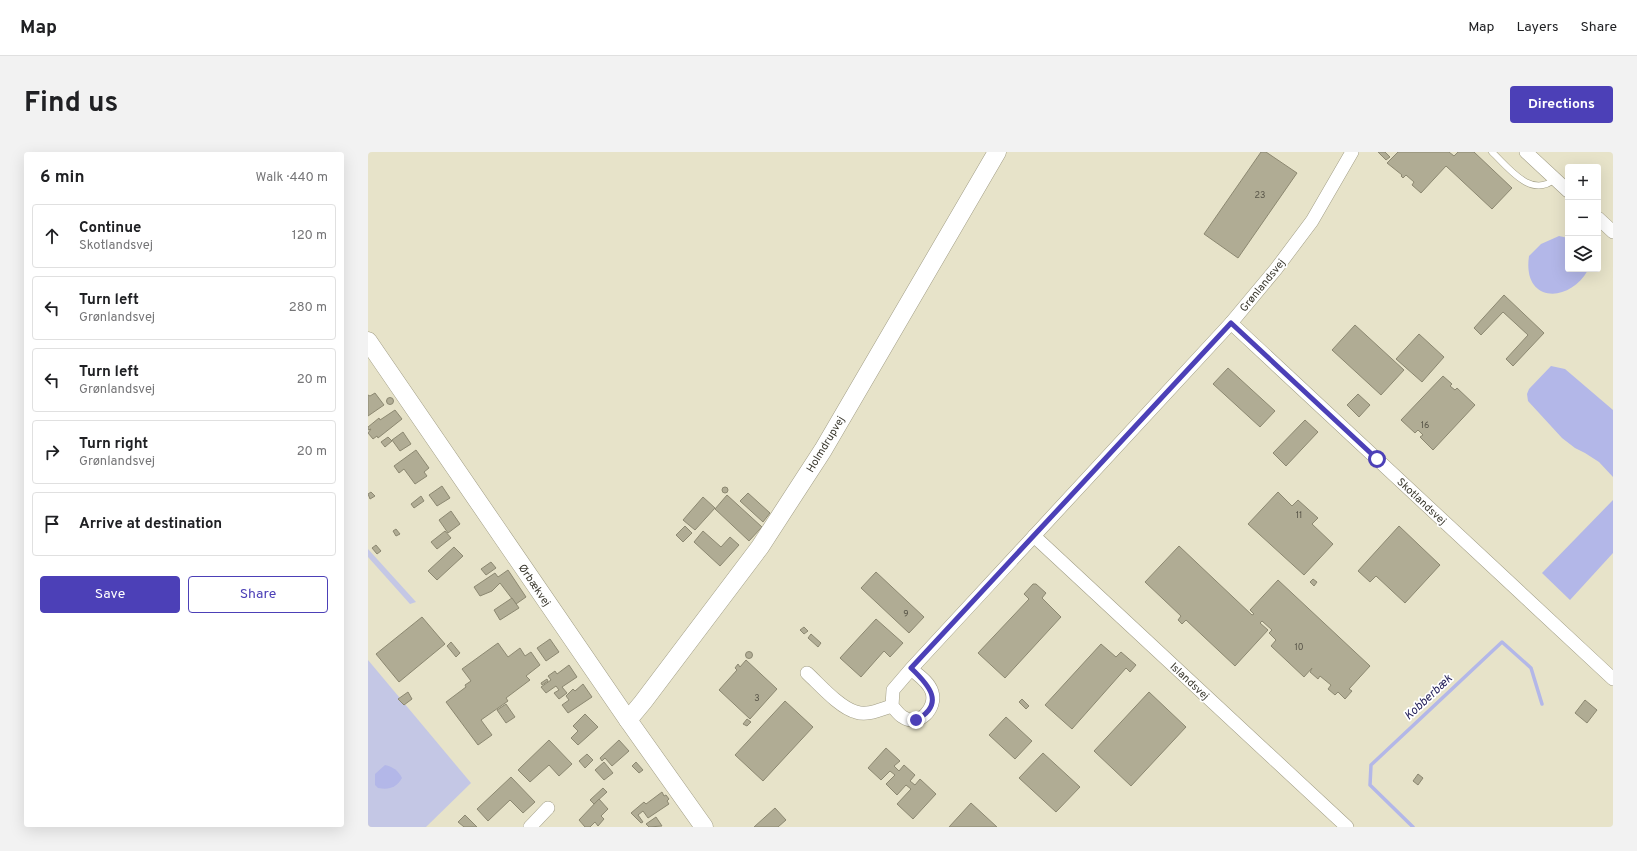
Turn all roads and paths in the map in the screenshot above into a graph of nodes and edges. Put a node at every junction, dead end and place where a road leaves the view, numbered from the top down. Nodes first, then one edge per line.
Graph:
1 (997, 152) edge
2 (1352, 152) edge
3 (1492, 152) edge
4 (1526, 152) edge
5 (1555, 179) junction
6 (1565, 188) edge
7 (1601, 221) edge
8 (1613, 232) edge
9 (1231, 323) junction
10 (368, 342) edge
11 (1034, 536) junction
12 (911, 668) junction
13 (808, 673) dead end
14 (1613, 679) edge
15 (892, 706) junction
16 (628, 720) junction
17 (548, 808) dead end
18 (530, 827) edge
19 (704, 827) edge
20 (1347, 827) edge

1 - 16 street, Holmdrupvej
2 - 9 street, Grønlandsvej
3 - 5 lane
4 - 5 street
5 - 6 street
7 - 8 street
9 - 11 street, Grønlandsvej
9 - 14 street, Skotlandsvej
10 - 16 street, Ørbækvej
11 - 12 street, Grønlandsvej
11 - 20 street, Islandsvej
12 - 15 street, Grønlandsvej
12 - 15 street
13 - 15 street
16 - 19 street, Ørbækvej
17 - 18 street

